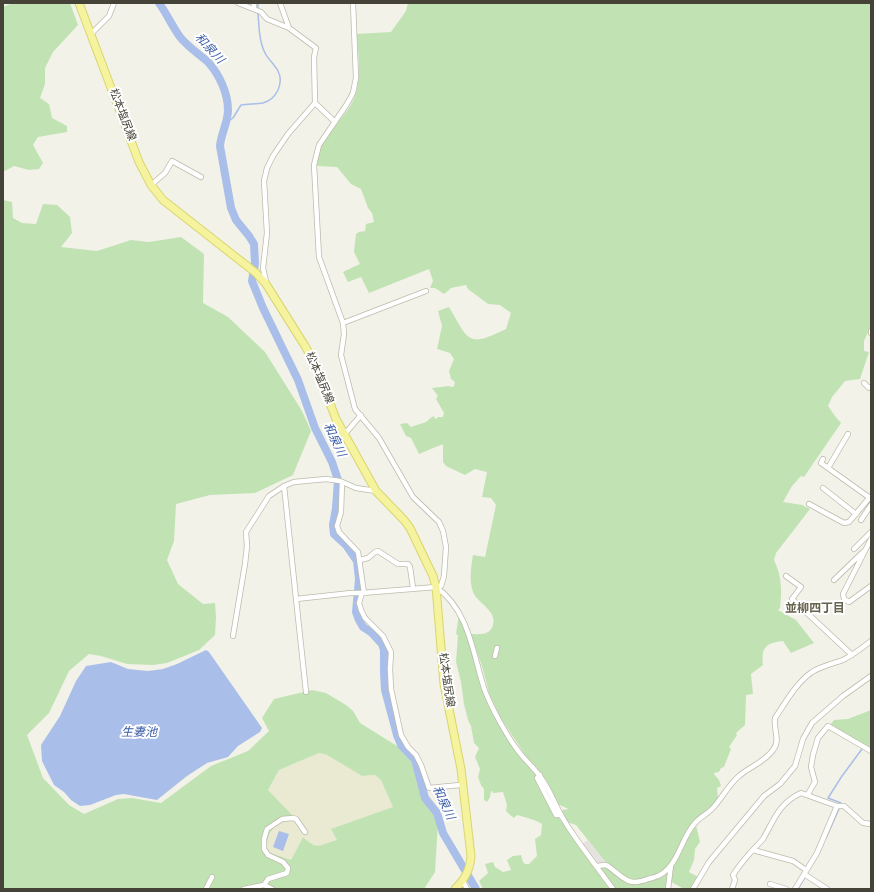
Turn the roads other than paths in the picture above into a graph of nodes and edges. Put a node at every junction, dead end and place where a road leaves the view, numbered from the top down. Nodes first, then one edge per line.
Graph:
1 (79, 3) edge
2 (114, 3) edge
3 (238, 3) edge
4 (254, 3) edge
5 (280, 3) edge
6 (353, 3) edge
7 (254, 9) junction
8 (289, 28) junction
9 (91, 34) junction
10 (315, 103) junction
11 (335, 122) junction
12 (198, 178) dead end
13 (151, 185) junction
14 (266, 284) junction
15 (426, 291) dead end
16 (343, 323) junction
17 (864, 383) dead end
18 (871, 387) edge
19 (361, 415) junction
20 (848, 434) dead end
21 (344, 435) junction
22 (823, 459) dead end
23 (828, 468) junction
24 (341, 481) junction
25 (284, 486) junction
26 (823, 488) dead end
27 (376, 491) junction
28 (870, 497) edge
29 (809, 504) dead end
30 (871, 505) edge
31 (856, 514) junction
32 (861, 520) dead end
33 (871, 532) edge
34 (871, 539) edge
35 (854, 549) dead end
36 (865, 551) junction
37 (360, 560) junction
38 (786, 576) dead end
39 (834, 580) dead end
40 (871, 586) edge
41 (436, 587) junction
42 (413, 588) junction
43 (363, 593) junction
44 (296, 599) junction
45 (232, 636) dead end
46 (871, 641) edge
47 (497, 648) dead end
48 (852, 655) junction
49 (495, 656) dead end
50 (871, 676) edge
51 (306, 692) dead end
52 (871, 751) edge
53 (460, 785) dead end
54 (808, 794) junction
55 (837, 806) junction
56 (871, 824) edge
57 (305, 832) dead end
58 (753, 850) junction
59 (671, 864) junction
60 (597, 866) junction
61 (805, 872) junction
62 (466, 876) junction
63 (212, 877) dead end
64 (770, 884) dead end
65 (264, 885) junction
66 (206, 889) edge
67 (244, 889) edge
68 (272, 889) edge
69 (455, 889) edge
70 (467, 889) edge
71 (613, 889) edge
72 (668, 889) edge
73 (693, 889) edge
74 (732, 889) edge
75 (786, 889) edge
76 (795, 889) edge
77 (827, 889) edge

1 - 9 main road, 松本塩尻線
2 - 9 street
3 - 7 street
4 - 7 street
5 - 8 street
6 - 11 street
7 - 8 street
8 - 10 street
9 - 13 main road, 松本塩尻線
10 - 11 street
10 - 14 street
11 - 16 street
12 - 13 street
13 - 14 main road, 松本塩尻線
14 - 21 main road, 松本塩尻線
15 - 16 street
16 - 19 street
17 - 18 street
19 - 21 street
19 - 41 street
20 - 23 street
21 - 27 main road, 松本塩尻線
22 - 23 street
23 - 28 street
24 - 25 street
24 - 27 street
24 - 37 street
25 - 44 street
25 - 45 street
26 - 31 street
27 - 41 main road, 松本塩尻線
28 - 31 street
29 - 31 street
30 - 32 street
33 - 35 street
34 - 36 street
36 - 39 street
36 - 40 street
37 - 42 street
37 - 43 street
38 - 48 street
41 - 42 street
41 - 60 street
41 - 62 main road, 松本塩尻線
42 - 43 street
43 - 44 street
43 - 53 street
44 - 51 street
46 - 48 street
47 - 49 street
48 - 59 street
50 - 73 street
52 - 54 street
54 - 55 street
54 - 58 street
55 - 56 street
55 - 61 street
57 - 65 street
58 - 61 street
58 - 74 street
59 - 60 street
59 - 72 street
60 - 71 street
61 - 76 street
61 - 77 street
62 - 69 main road
62 - 70 street
63 - 66 street
64 - 75 street
65 - 67 street
65 - 68 street

